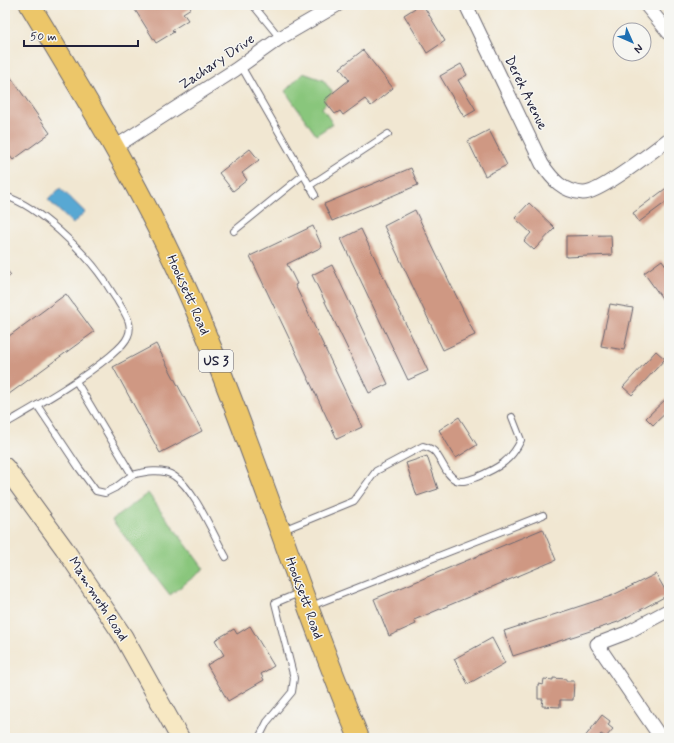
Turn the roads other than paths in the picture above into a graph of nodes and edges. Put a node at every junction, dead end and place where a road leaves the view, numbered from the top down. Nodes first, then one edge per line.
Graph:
1 (30, 5) edge
2 (253, 5) edge
3 (337, 5) edge
4 (466, 5) edge
5 (646, 5) edge
6 (669, 33) edge
7 (280, 38) junction
8 (241, 66) junction
9 (388, 134) dead end
10 (669, 139) edge
11 (115, 147) junction
12 (303, 175) junction
13 (309, 186) junction
14 (315, 195) dead end
15 (5, 196) edge
16 (234, 231) dead end
17 (76, 381) junction
18 (37, 406) junction
19 (512, 417) dead end
20 (5, 424) edge
21 (5, 467) edge
22 (132, 475) junction
23 (543, 514) dead end
24 (280, 532) junction
25 (226, 557) dead end
26 (304, 600) junction
27 (669, 610) edge
28 (180, 738) edge
29 (259, 738) edge
30 (359, 738) edge
31 (661, 738) edge

1 - 11 main road, Hooksett Road / US 3
2 - 7 lane
3 - 7 street, Zachary Drive
4 - 10 street, Derek Avenue
5 - 6 street
7 - 8 street, Zachary Drive
8 - 11 street, Zachary Drive
8 - 12 lane
9 - 13 lane
11 - 24 main road, Hooksett Road / US 3
12 - 13 lane
12 - 16 lane
13 - 14 lane
15 - 17 lane
17 - 18 lane
17 - 22 lane
18 - 20 lane
18 - 22 lane
19 - 24 lane
21 - 28 main road, Mammoth Road
22 - 25 lane
23 - 26 lane
24 - 26 main road, Hooksett Road / US 3
26 - 29 lane
26 - 30 main road, Hooksett Road / US 3
27 - 31 street

